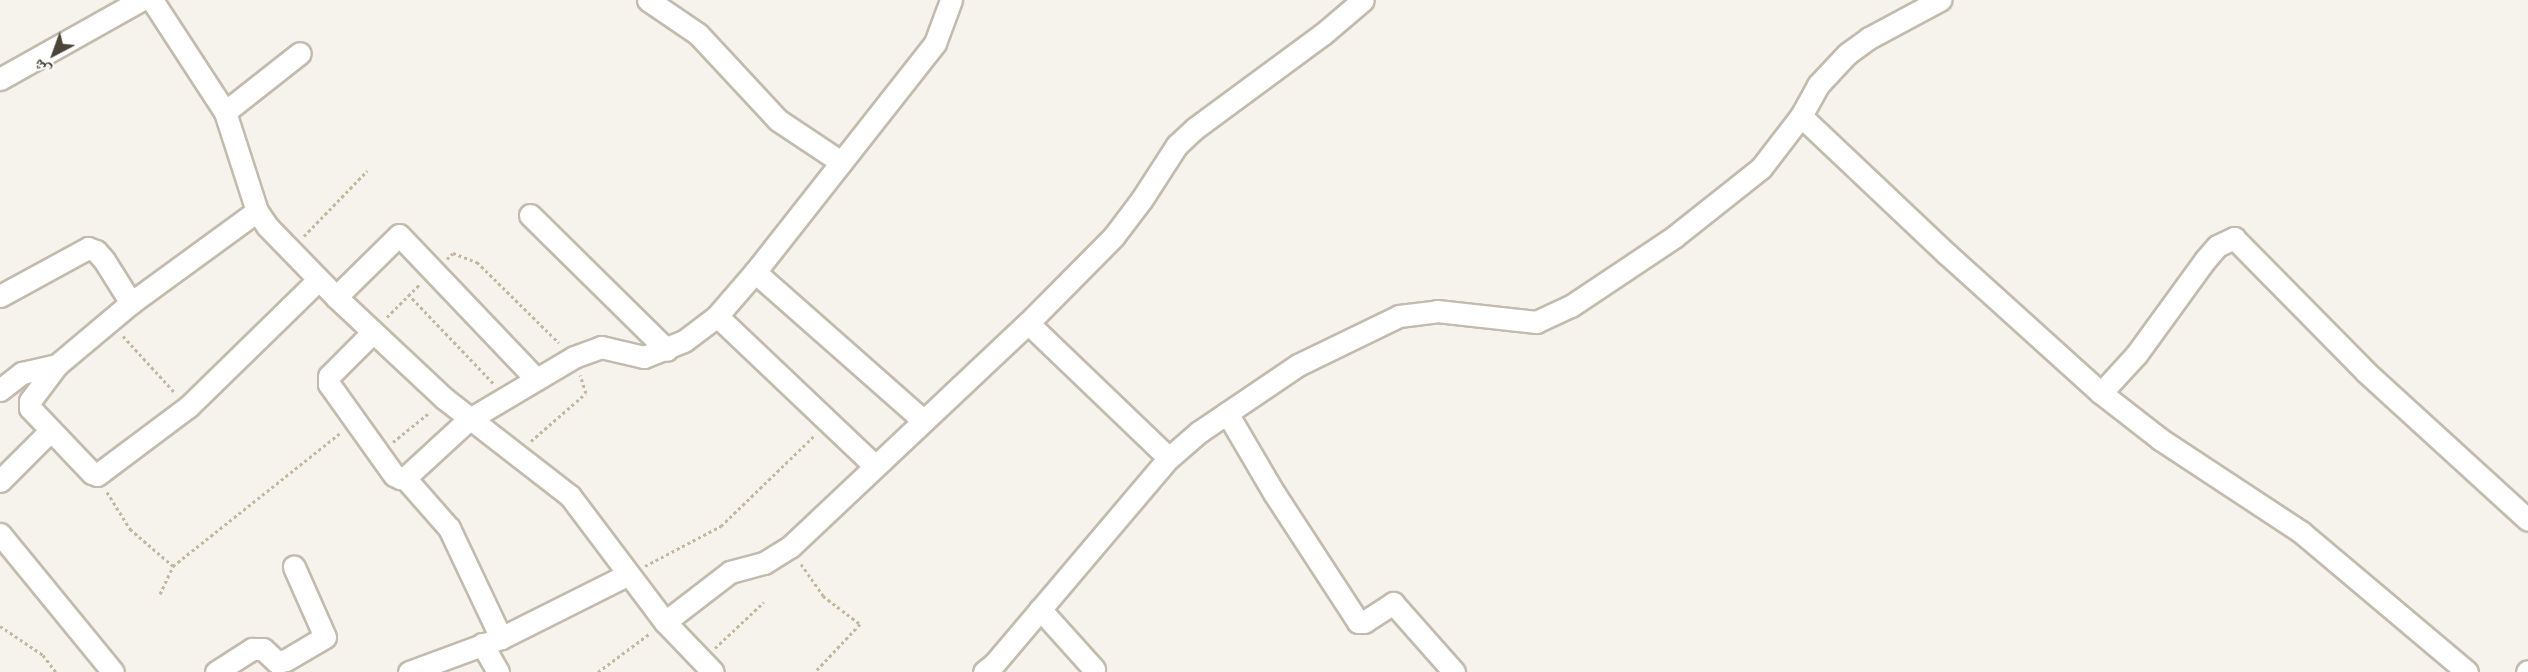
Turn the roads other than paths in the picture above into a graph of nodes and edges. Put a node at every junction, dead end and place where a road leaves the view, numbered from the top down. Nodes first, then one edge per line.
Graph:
1 (141, 0) edge
2 (152, 0) edge
3 (648, 0) edge
4 (951, 0) edge
5 (1363, 0) edge
6 (1940, 0) edge
7 (109, 6) edge
8 (300, 53) dead end
9 (0, 79) edge
10 (225, 112) junction
11 (1801, 116) junction
12 (841, 162) junction
13 (257, 211) junction
14 (530, 215) dead end
15 (755, 272) junction
16 (318, 280) junction
17 (0, 296) edge
18 (336, 297) junction
19 (131, 303) junction
20 (717, 316) junction
21 (1028, 323) junction
22 (373, 332) junction
23 (667, 350) junction
24 (57, 365) junction
25 (536, 379) junction
26 (0, 390) edge
27 (2102, 393) junction
28 (1227, 413) junction
29 (468, 420) junction
30 (924, 420) junction
31 (51, 430) junction
32 (1169, 458) junction
33 (875, 466) junction
34 (405, 478) junction
35 (0, 481) edge
36 (2528, 520) edge
37 (0, 534) edge
38 (294, 567) dead end
39 (627, 575) junction
40 (1040, 609) junction
41 (665, 622) junction
42 (491, 641) junction
43 (707, 667) edge
44 (1094, 669) dead end
45 (113, 672) edge
46 (216, 672) edge
47 (409, 672) edge
48 (498, 672) edge
49 (984, 672) edge
50 (1454, 672) edge
51 (2467, 672) edge

1 - 7 street
2 - 10 street
3 - 12 street
4 - 12 street
5 - 21 street
6 - 11 street
7 - 9 street
8 - 10 street
10 - 13 street
11 - 27 street
11 - 28 street
12 - 15 street
13 - 16 street
13 - 19 street
14 - 23 street
15 - 20 street
15 - 30 street
16 - 18 street
16 - 31 street
17 - 19 street
18 - 22 street
18 - 25 street
19 - 24 street
20 - 23 street
20 - 33 street
21 - 30 street
21 - 32 street
22 - 29 street
22 - 34 street
23 - 25 street
24 - 26 street
24 - 31 street
25 - 29 street
27 - 36 street
27 - 51 street
28 - 32 street
28 - 50 street
29 - 34 street
29 - 39 street
30 - 33 street
31 - 35 street
32 - 40 street
33 - 41 street
34 - 42 street
37 - 45 street
38 - 46 street
39 - 41 street
39 - 42 street
40 - 44 street
40 - 49 street
41 - 43 street
42 - 47 street
42 - 48 street

